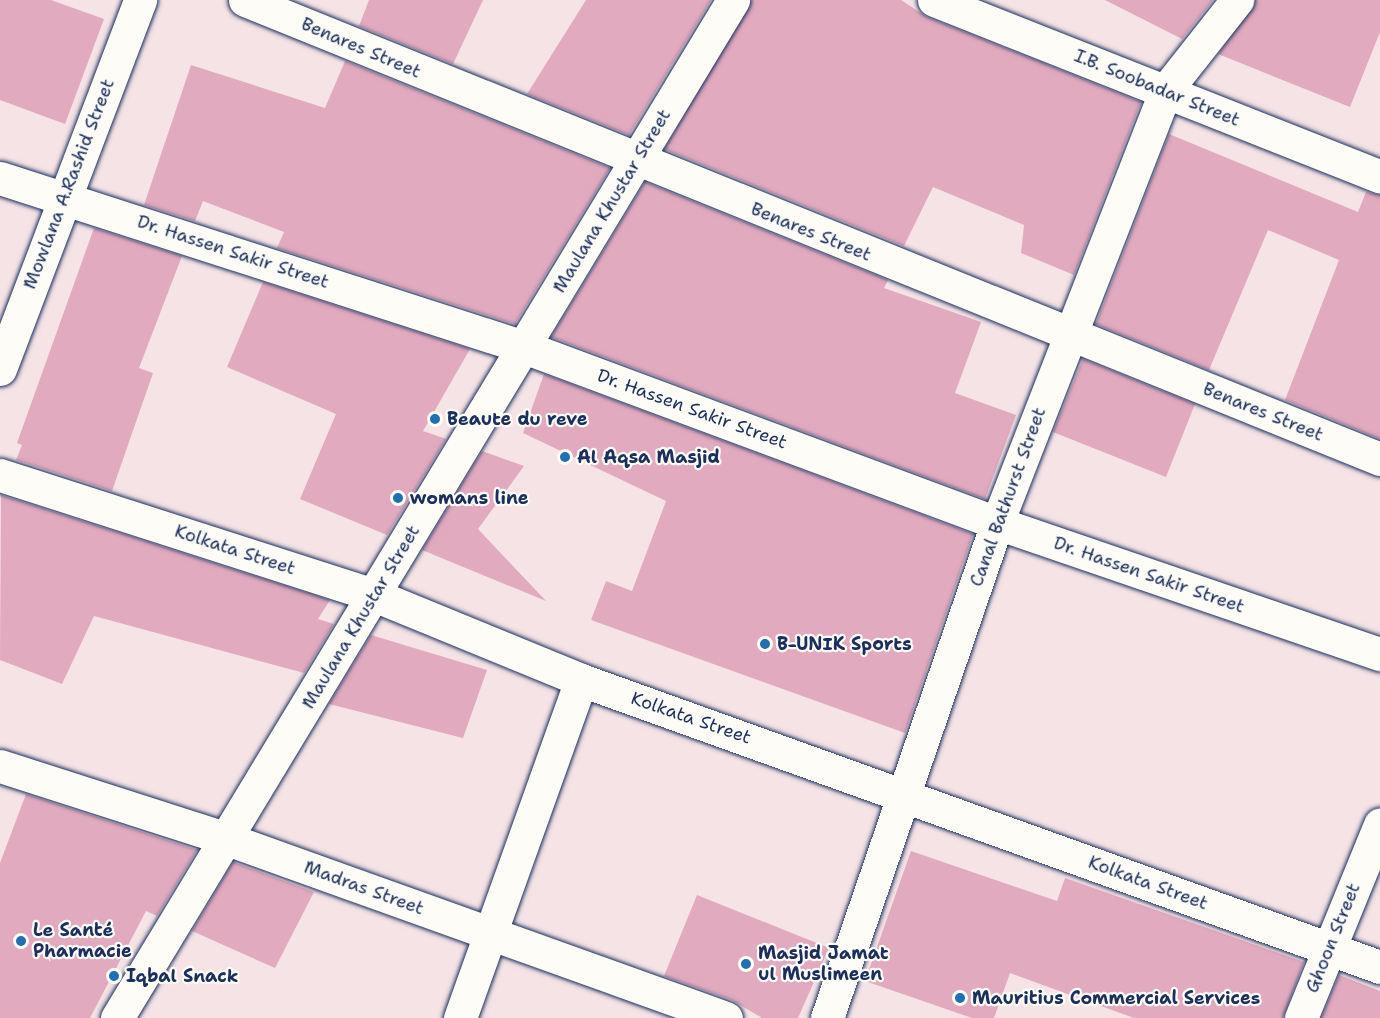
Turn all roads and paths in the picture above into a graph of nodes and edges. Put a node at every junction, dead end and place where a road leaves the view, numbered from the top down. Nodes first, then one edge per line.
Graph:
1 (140, 0) edge
2 (245, 0) edge
3 (734, 0) edge
4 (934, 0) edge
5 (1237, 0) edge
6 (1166, 90) junction
7 (636, 162) junction
8 (1380, 177) edge
9 (0, 178) edge
10 (62, 196) junction
11 (1069, 335) junction
12 (524, 347) junction
13 (0, 369) edge
14 (1380, 459) edge
15 (0, 475) edge
16 (997, 523) junction
17 (374, 595) junction
18 (1380, 654) edge
19 (581, 680) junction
20 (0, 766) edge
21 (902, 792) junction
22 (1380, 824) edge
23 (227, 839) junction
24 (492, 934) junction
25 (1329, 949) junction
26 (1380, 967) edge
27 (117, 1018) edge
28 (460, 1018) edge
29 (726, 1018) edge
30 (827, 1018) edge
31 (1300, 1018) edge

1 - 10 street, Mowlana A.Rashid Street
2 - 7 street, Benares Street
3 - 7 street, Maulana Khustar Street
4 - 6 street, I.B. Soobadar Street
5 - 6 street, Canal Bathurst Street
6 - 8 street, I.B. Soobadar Street
6 - 11 street, Canal Bathurst Street
7 - 11 street, Benares Street
7 - 12 street, Maulana Khustar Street
9 - 10 street, Dr. Hassen Sakir Street
10 - 12 street, Dr. Hassen Sakir Street
10 - 13 street, Mowlana A.Rashid Street
11 - 14 street, Benares Street
11 - 16 street, Canal Bathurst Street
12 - 16 street, Dr. Hassen Sakir Street
12 - 17 street, Maulana Khustar Street
15 - 17 street, Kolkata Street
16 - 18 street, Dr. Hassen Sakir Street
16 - 21 street, Canal Bathurst Street
17 - 19 street, Kolkata Street
17 - 23 street, Maulana Khustar Street
19 - 21 street, Kolkata Street
19 - 24 street
20 - 23 street, Madras Street
21 - 25 street, Kolkata Street
21 - 30 street, Canal Bathurst Street
22 - 25 street, Ghoon Street
23 - 24 street, Madras Street
23 - 27 street, Maulana Khustar Street
24 - 28 street
24 - 29 street, Madras Street
25 - 26 street, Kolkata Street
25 - 31 street, Ghoon Street

